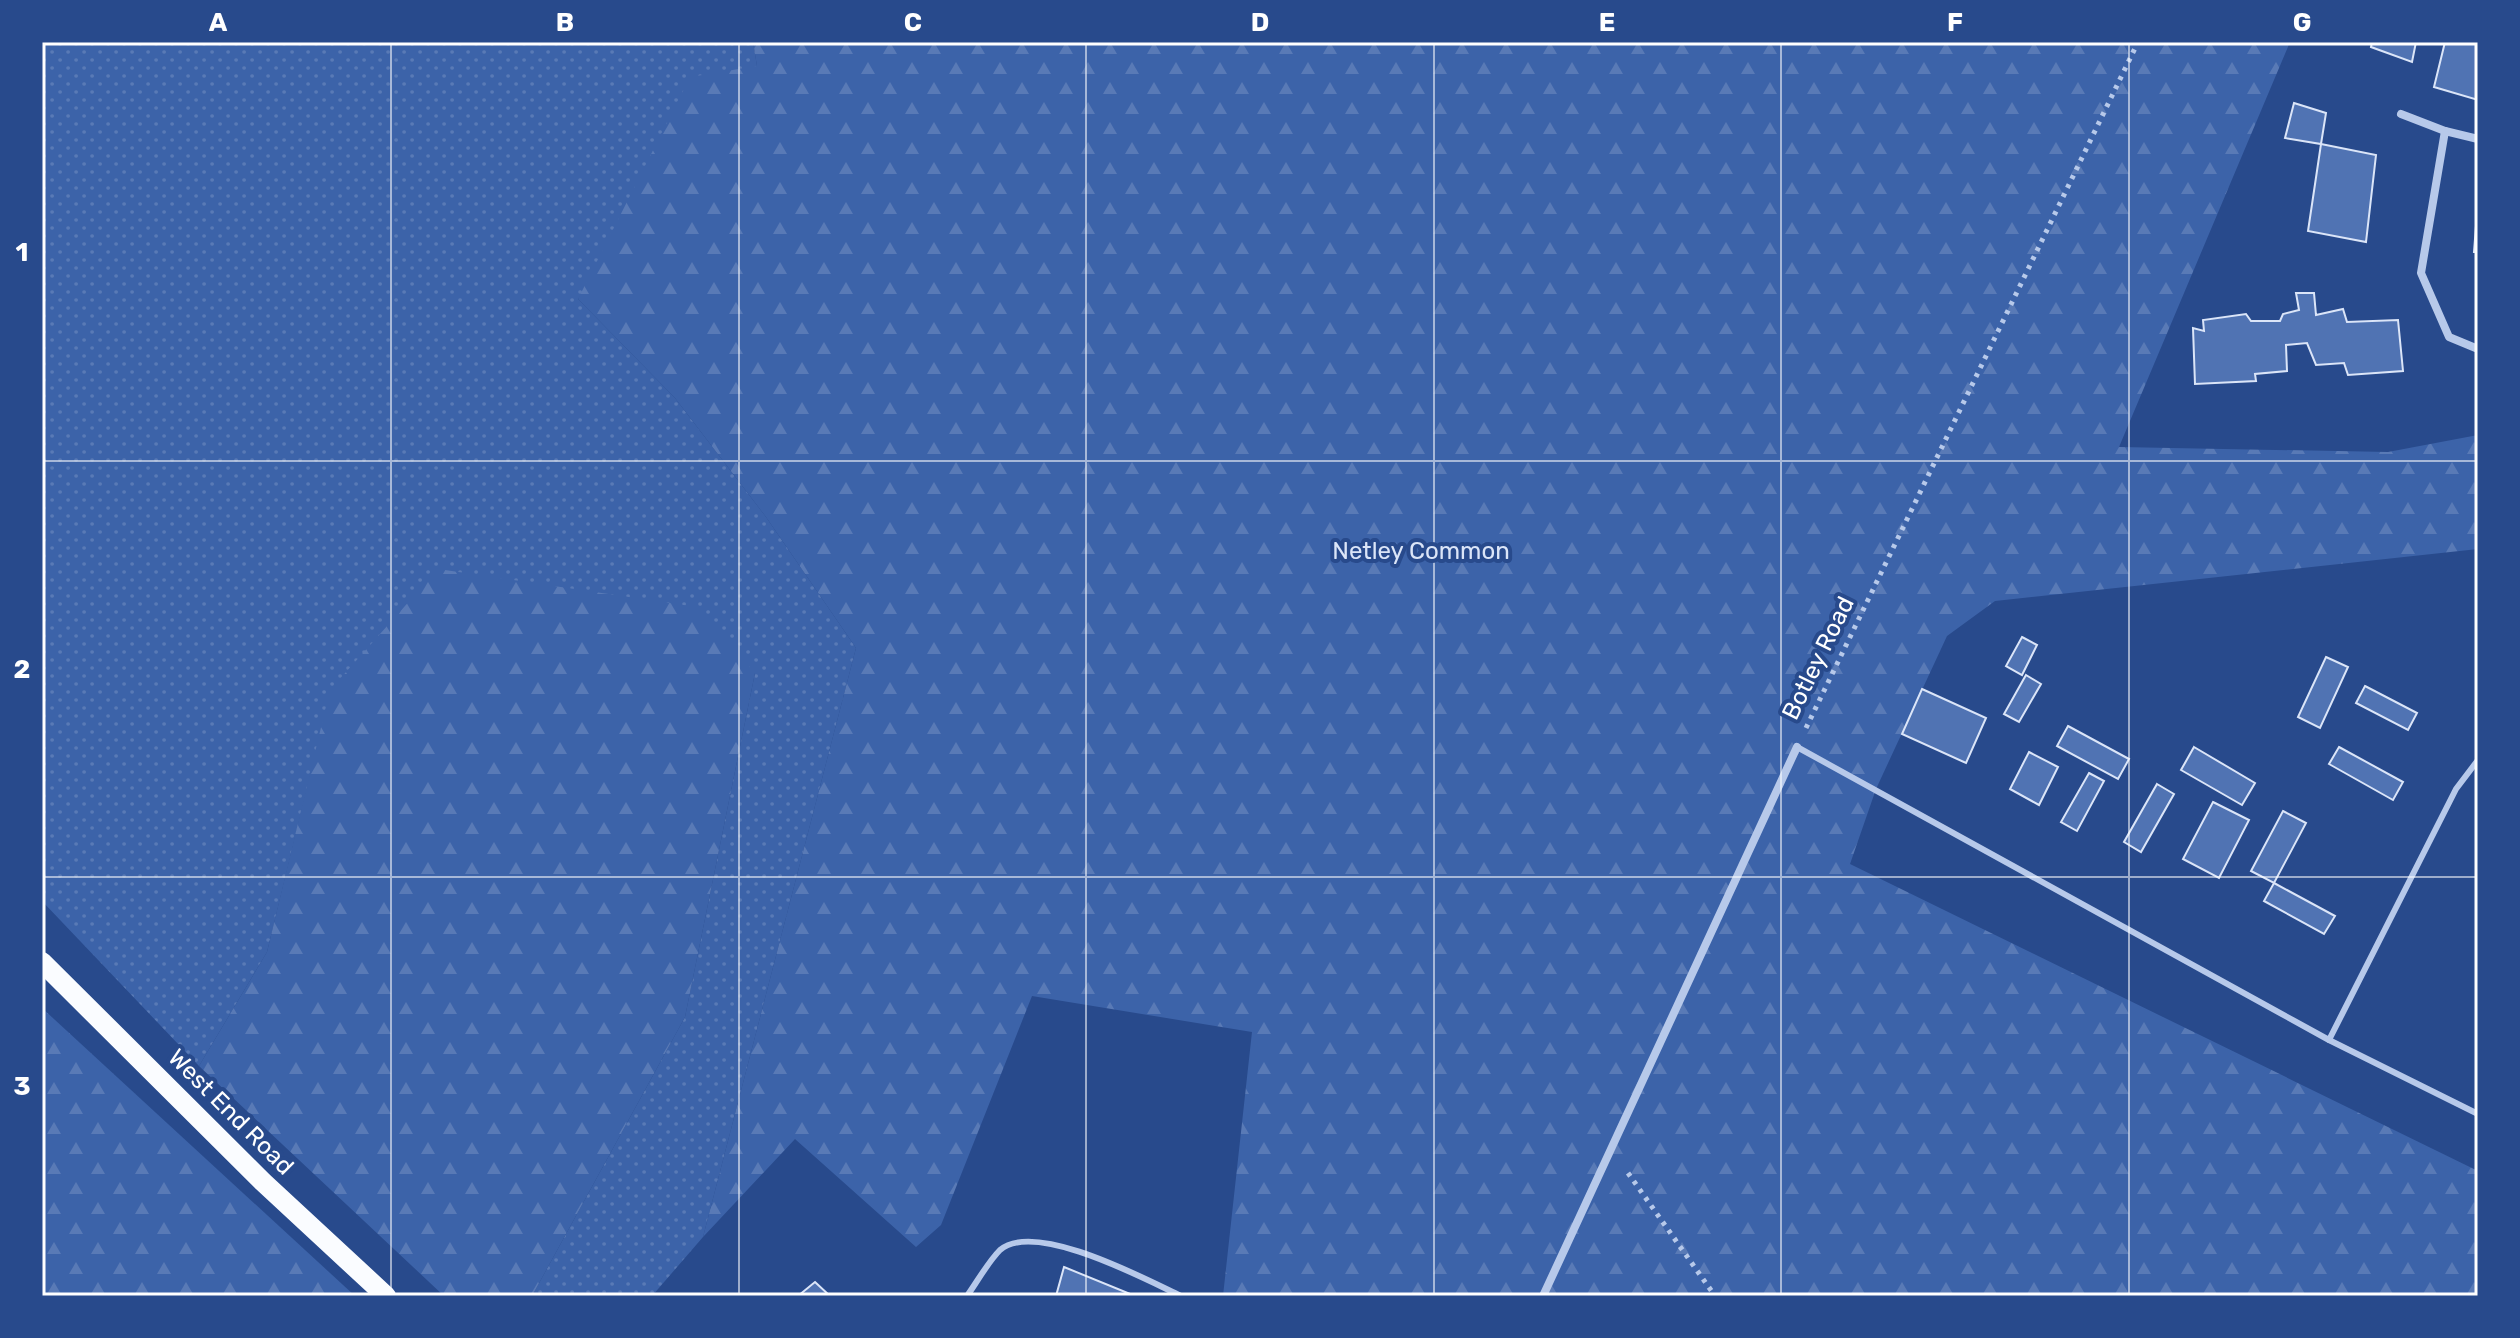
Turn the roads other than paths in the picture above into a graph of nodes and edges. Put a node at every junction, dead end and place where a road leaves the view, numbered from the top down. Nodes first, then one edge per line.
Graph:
1 (2401, 114) dead end
2 (2445, 131) junction
3 (2478, 139) edge
4 (2478, 349) edge
5 (1797, 747) joint
6 (2478, 760) edge
7 (42, 962) edge
8 (2329, 1040) junction
9 (2478, 1114) edge
10 (386, 1296) edge
11 (967, 1296) edge
12 (1181, 1296) edge
13 (1543, 1296) edge

1 - 2 street
2 - 3 street
2 - 4 street
5 - 8 lane
5 - 13 street, Botley Road
6 - 8 lane
7 - 10 main road, West End Road
8 - 9 lane
11 - 12 lane

